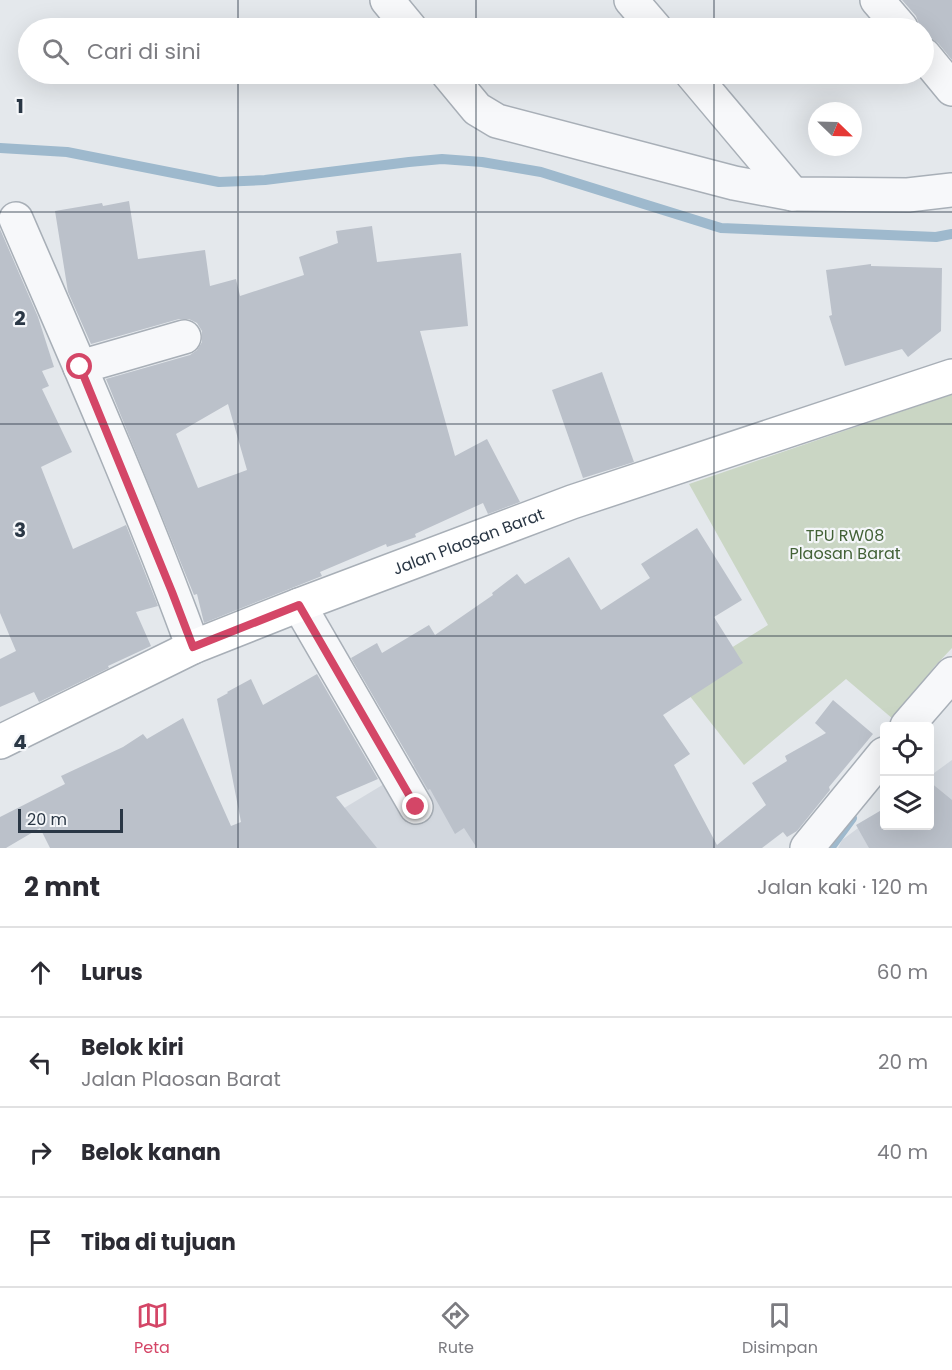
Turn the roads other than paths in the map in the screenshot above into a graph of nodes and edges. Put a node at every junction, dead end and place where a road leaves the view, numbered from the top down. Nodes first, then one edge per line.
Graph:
1 (387, 0) edge
2 (631, 0) edge
3 (878, 0) edge
4 (402, 18) edge
5 (646, 18) edge
6 (893, 18) edge
7 (934, 67) edge
8 (456, 84) edge
9 (700, 84) edge
10 (952, 89) edge
11 (952, 190) edge
12 (793, 194) junction
13 (16, 219) dead end
14 (184, 338) dead end
15 (80, 367) junction
16 (952, 376) edge
17 (299, 605) junction
18 (193, 647) junction
19 (952, 674) edge
20 (910, 722) edge
21 (0, 742) edge
22 (880, 760) edge
23 (416, 807) dead end
24 (807, 848) edge

1 - 4 street
2 - 5 street
3 - 6 street
7 - 10 street
8 - 12 street
9 - 12 street
11 - 12 street
13 - 15 street
14 - 15 street
15 - 18 street
16 - 17 street, Jalan Plaosan Barat
17 - 18 street, Jalan Plaosan Barat
17 - 23 street
18 - 21 street, Jalan Plaosan Barat
19 - 20 street
22 - 24 street

